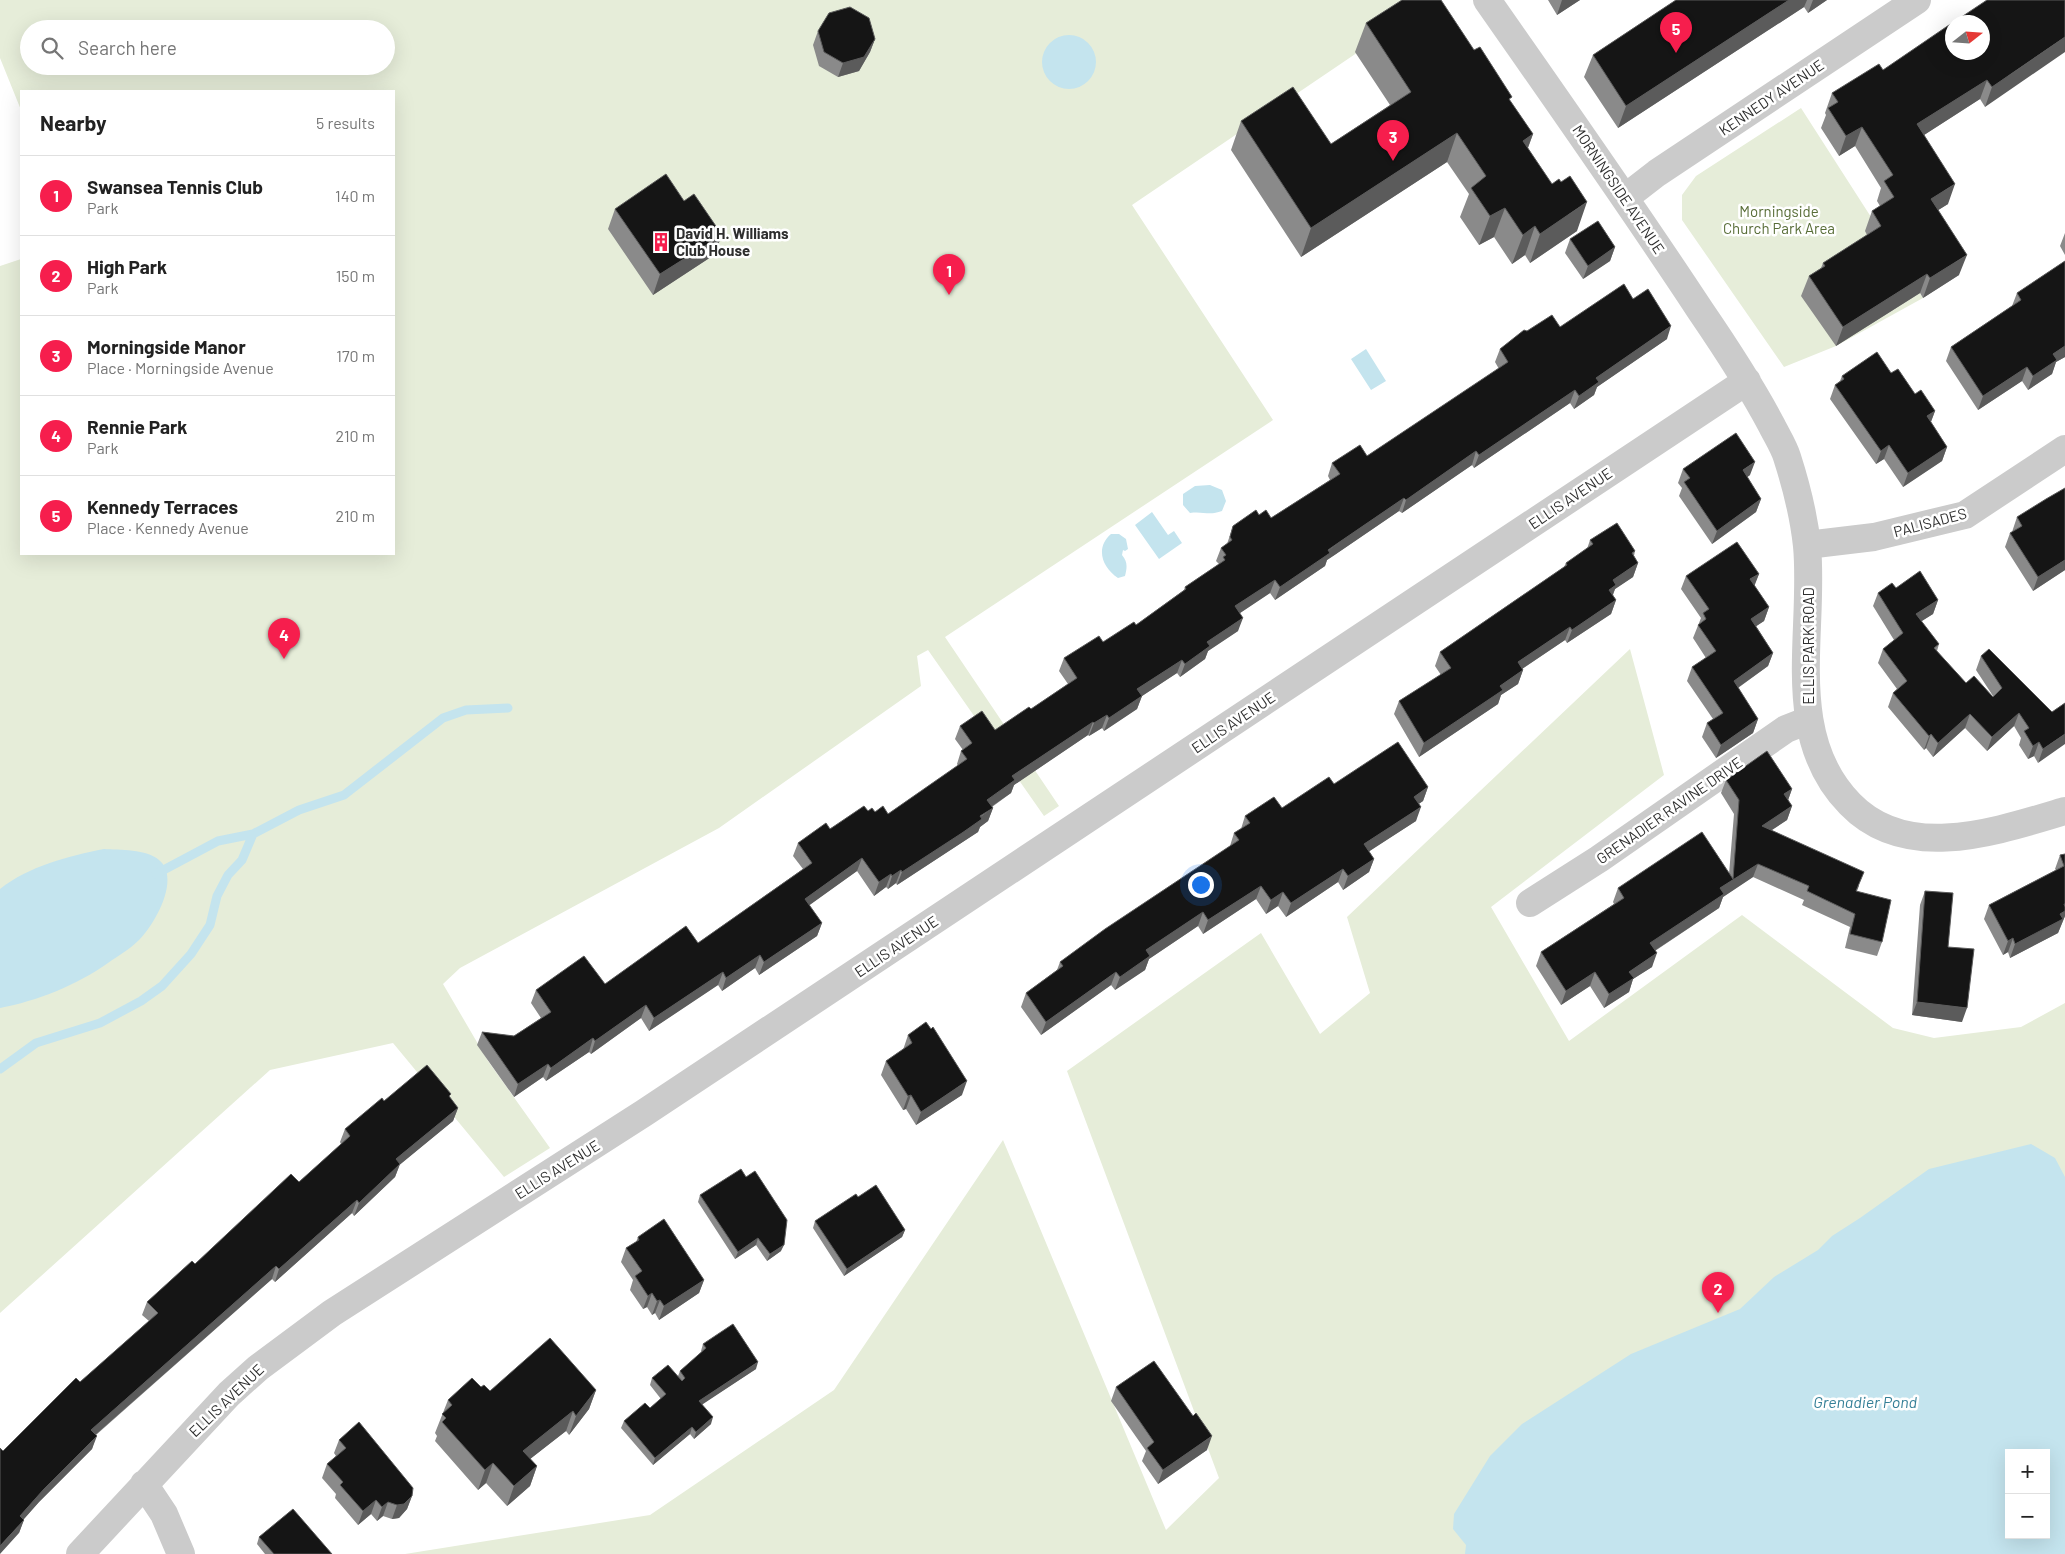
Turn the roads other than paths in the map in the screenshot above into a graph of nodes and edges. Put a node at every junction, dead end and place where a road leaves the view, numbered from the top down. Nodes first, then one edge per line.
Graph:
1 (1487, 0) edge
2 (1917, 0) edge
3 (1626, 196) junction
4 (1747, 381) junction
5 (2065, 449) edge
6 (1806, 545) junction
7 (1809, 720) junction
8 (2065, 811) edge
9 (1530, 903) dead end
10 (144, 1484) junction
11 (80, 1554) edge
12 (181, 1554) edge

1 - 3 street, MORNINGSIDE AVENUE
2 - 3 street, KENNEDY AVENUE
3 - 4 street, MORNINGSIDE AVENUE
4 - 6 street, ELLIS PARK ROAD
4 - 10 street, ELLIS AVENUE
5 - 6 street, PALISADES
6 - 7 street, ELLIS PARK ROAD
7 - 8 street, ELLIS PARK ROAD
7 - 9 street, GRENADIER RAVINE DRIVE
10 - 11 street, ELLIS AVENUE
10 - 12 street

